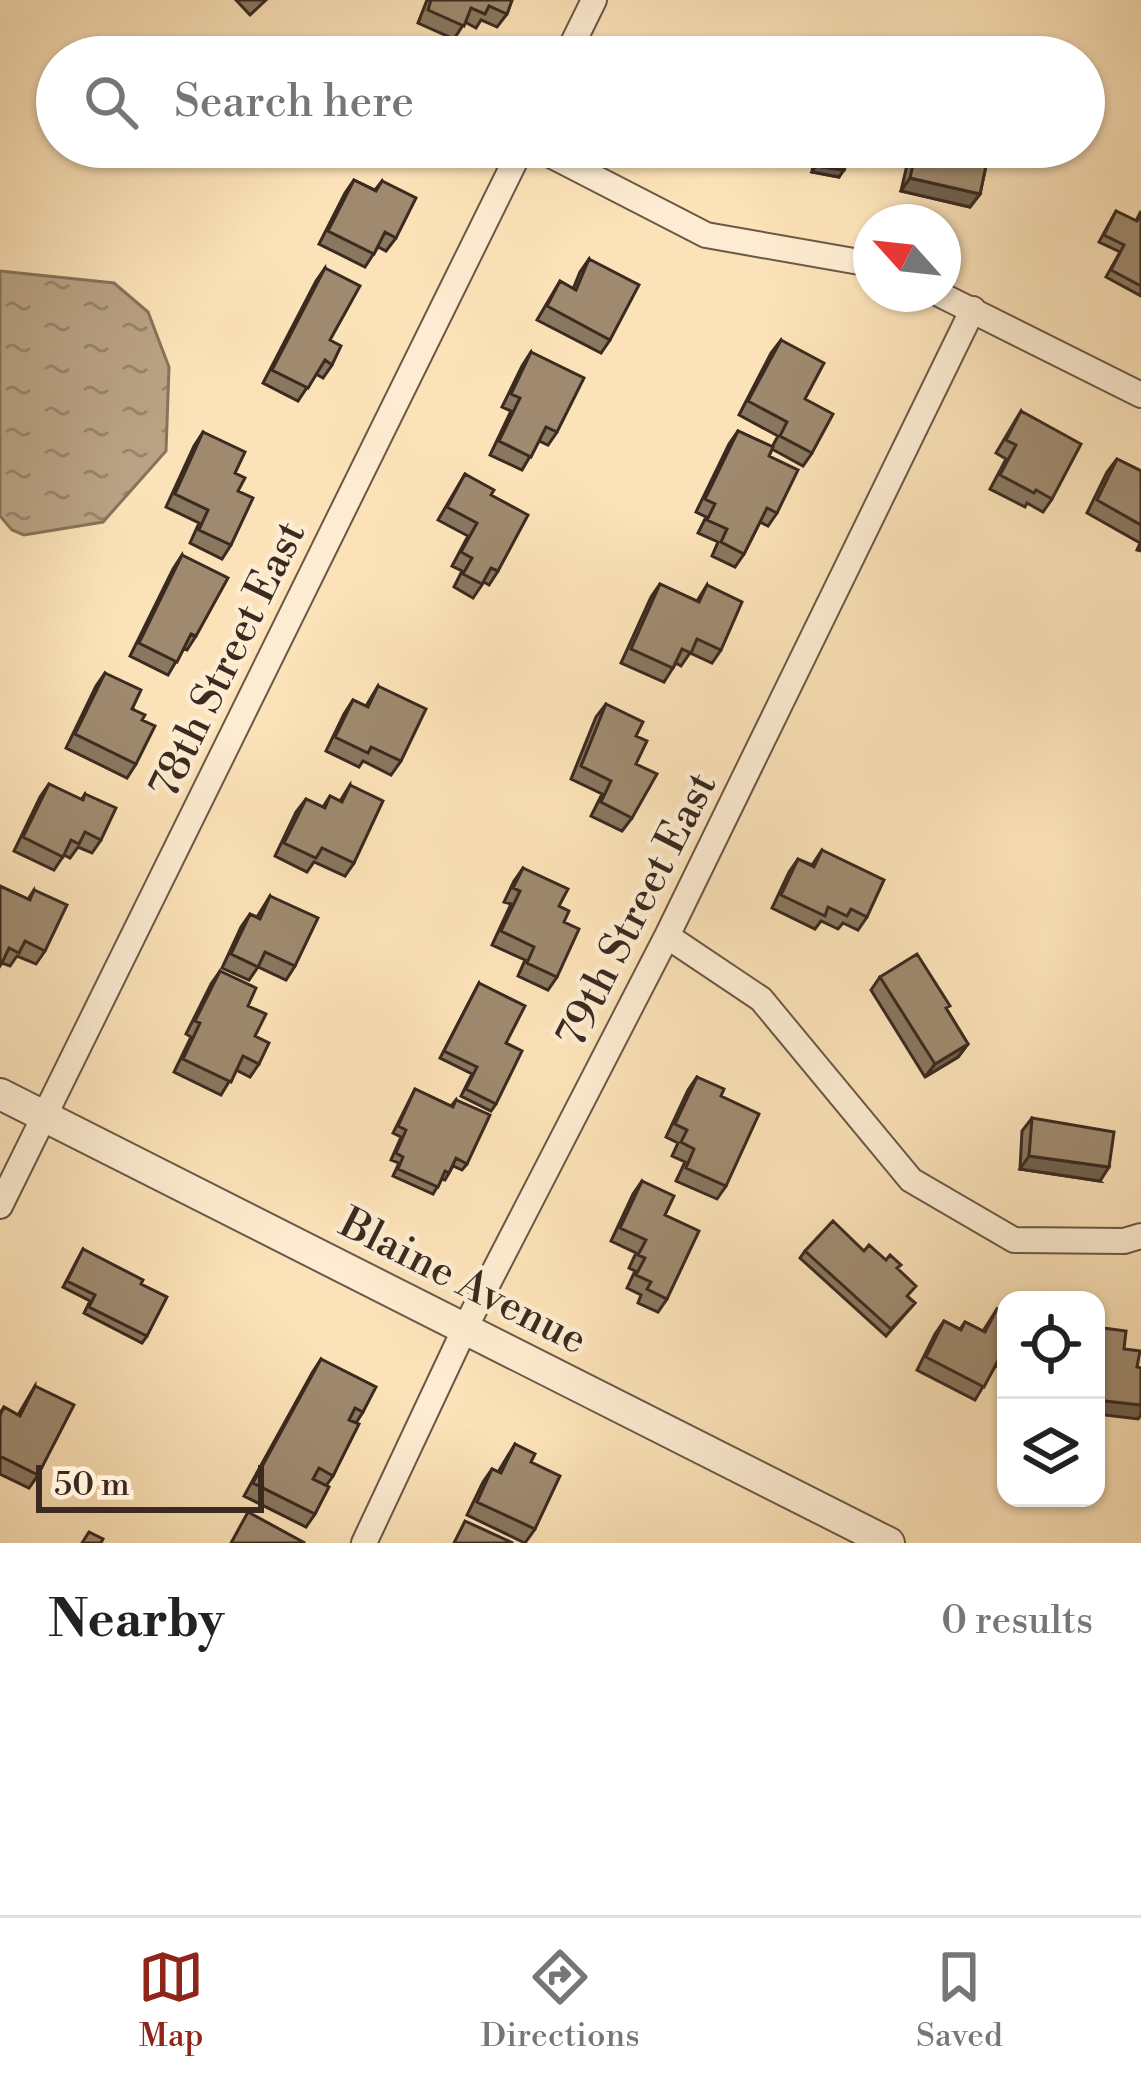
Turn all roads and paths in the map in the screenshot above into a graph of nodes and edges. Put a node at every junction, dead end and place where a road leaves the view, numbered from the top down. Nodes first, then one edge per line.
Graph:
1 (594, 0) edge
2 (576, 36) edge
3 (512, 168) edge
4 (577, 168) edge
5 (853, 261) edge
6 (961, 304) edge
7 (973, 309) junction
8 (1141, 395) edge
9 (667, 936) junction
10 (0, 1094) edge
11 (44, 1117) junction
12 (0, 1206) edge
13 (1141, 1236) edge
14 (466, 1326) junction
15 (872, 1539) edge
16 (364, 1543) edge

1 - 2 street
3 - 11 street, 78th Street East
4 - 5 street
6 - 7 street
7 - 8 street
7 - 9 street, 79th Street East
9 - 13 street
9 - 14 street, 79th Street East
10 - 11 street, Blaine Avenue
11 - 12 street, 78th Street East
11 - 14 street, Blaine Avenue
14 - 15 street, Blaine Avenue
14 - 16 street, 79th Street East

